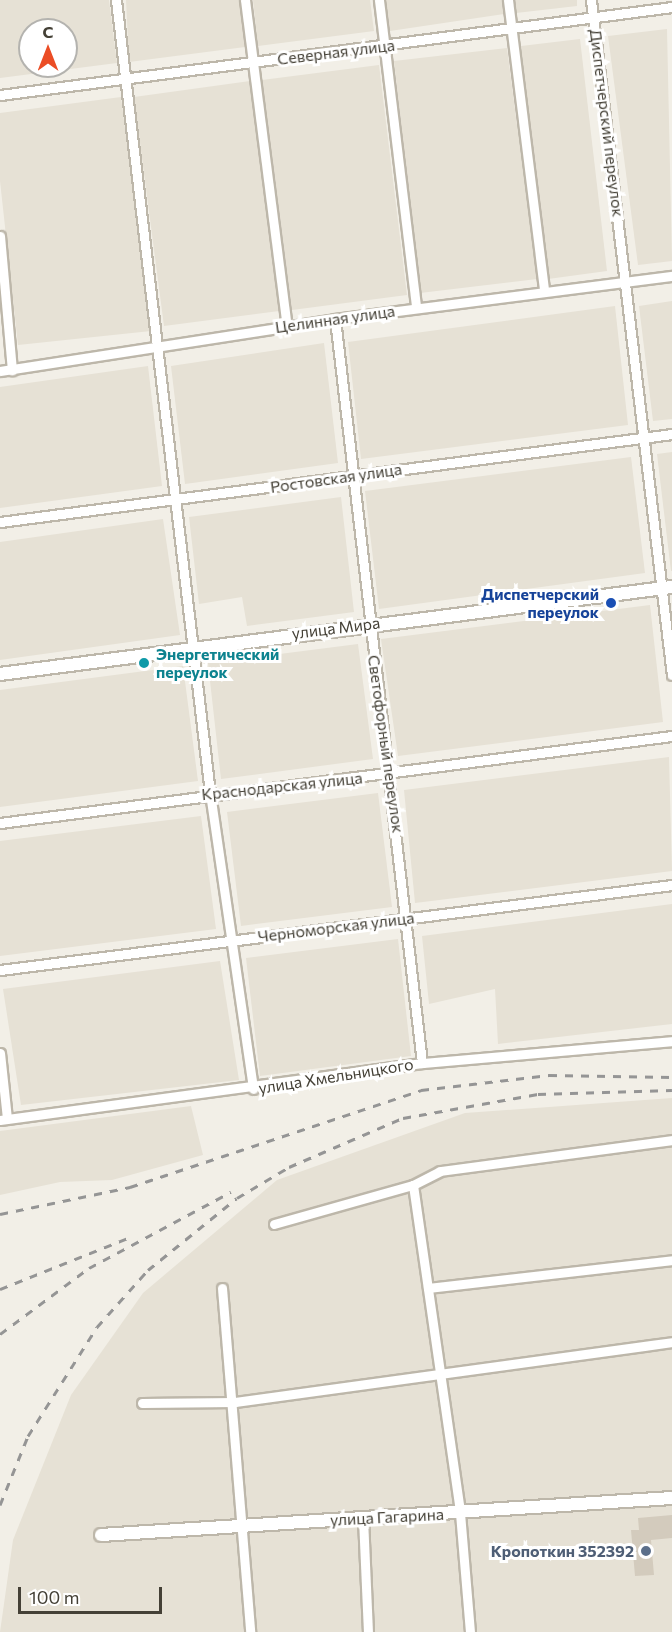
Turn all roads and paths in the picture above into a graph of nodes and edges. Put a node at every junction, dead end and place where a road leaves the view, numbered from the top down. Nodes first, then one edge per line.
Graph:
1 (116, 0) edge
2 (245, 0) edge
3 (379, 0) edge
4 (508, 0) edge
5 (591, 0) edge
6 (670, 0) edge
7 (672, 8) edge
8 (594, 21) junction
9 (512, 31) junction
10 (385, 45) junction
11 (252, 62) junction
12 (125, 80) junction
13 (0, 95) edge
14 (0, 236) edge
15 (672, 276) edge
16 (626, 281) junction
17 (544, 291) junction
18 (416, 308) junction
19 (334, 319) junction
20 (288, 326) junction
21 (159, 349) junction
22 (12, 369) junction
23 (0, 371) edge
24 (672, 434) edge
25 (645, 438) junction
26 (354, 476) junction
27 (177, 500) junction
28 (0, 522) edge
29 (666, 588) edge
30 (370, 623) junction
31 (194, 646) junction
32 (0, 674) edge
33 (672, 675) edge
34 (672, 736) edge
35 (391, 774) junction
36 (210, 793) junction
37 (0, 823) edge
38 (672, 885) edge
39 (408, 918) junction
40 (228, 939) junction
41 (0, 970) edge
42 (672, 1041) edge
43 (0, 1053) edge
44 (422, 1063) junction
45 (253, 1089) junction
46 (4, 1120) edge
47 (672, 1140) edge
48 (413, 1185) junction
49 (274, 1224) dead end
50 (672, 1260) edge
51 (222, 1288) dead end
52 (428, 1288) junction
53 (672, 1342) edge
54 (441, 1370) junction
55 (235, 1402) junction
56 (142, 1403) dead end
57 (672, 1497) edge
58 (460, 1513) junction
59 (363, 1518) junction
60 (245, 1525) junction
61 (101, 1535) dead end
62 (250, 1632) edge
63 (368, 1632) edge
64 (470, 1632) edge

1 - 12 street
2 - 11 street
3 - 10 street
4 - 9 street
5 - 8 street, Диспетчерский переулок
6 - 7 street
7 - 8 street, Северная улица
8 - 9 street, Северная улица
8 - 16 street, Диспетчерский переулок
9 - 10 street, Северная улица
9 - 17 street
10 - 11 street, Северная улица
10 - 18 street
11 - 12 street, Северная улица
11 - 20 street
12 - 13 street, Северная улица
12 - 21 street
14 - 22 street
15 - 16 street, Целинная улица
16 - 17 street, Целинная улица
16 - 25 street, Диспетчерский переулок
17 - 18 street, Целинная улица
18 - 19 street, Целинная улица
19 - 20 street, Целинная улица
19 - 26 street, Светофорный переулок
20 - 21 street, Целинная улица
21 - 22 street, Целинная улица
21 - 27 street
22 - 23 street, Целинная улица
24 - 25 street, Ростовская улица
25 - 26 street, Ростовская улица
25 - 29 street, Диспетчерский переулок
26 - 27 street, Ростовская улица
26 - 30 street, Светофорный переулок
27 - 28 street, Ростовская улица
27 - 31 street
29 - 30 street, улица Мира
29 - 33 street, Диспетчерский переулок
30 - 31 street, улица Мира
30 - 35 street, Светофорный переулок
31 - 32 street, улица Мира
31 - 36 street
34 - 35 street, Краснодарская улица
35 - 36 street, Краснодарская улица
35 - 39 street, Светофорный переулок
36 - 37 street, Краснодарская улица
36 - 40 street
38 - 39 street, Черноморская улица
39 - 40 street, Черноморская улица
39 - 44 street, Светофорный переулок
40 - 41 street, Черноморская улица
40 - 45 street
42 - 44 street, улица Хмельницкого
43 - 46 street
44 - 45 street, улица Хмельницкого
45 - 46 street, улица Хмельницкого
47 - 48 street
48 - 49 street
48 - 52 street
50 - 52 street
51 - 55 street
52 - 54 street
53 - 54 street
54 - 55 street
54 - 58 street
55 - 56 street
55 - 60 street
57 - 58 street, улица Гагарина
58 - 59 street, улица Гагарина
58 - 64 street
59 - 60 street, улица Гагарина
59 - 63 street
60 - 61 street, улица Гагарина
60 - 62 street

